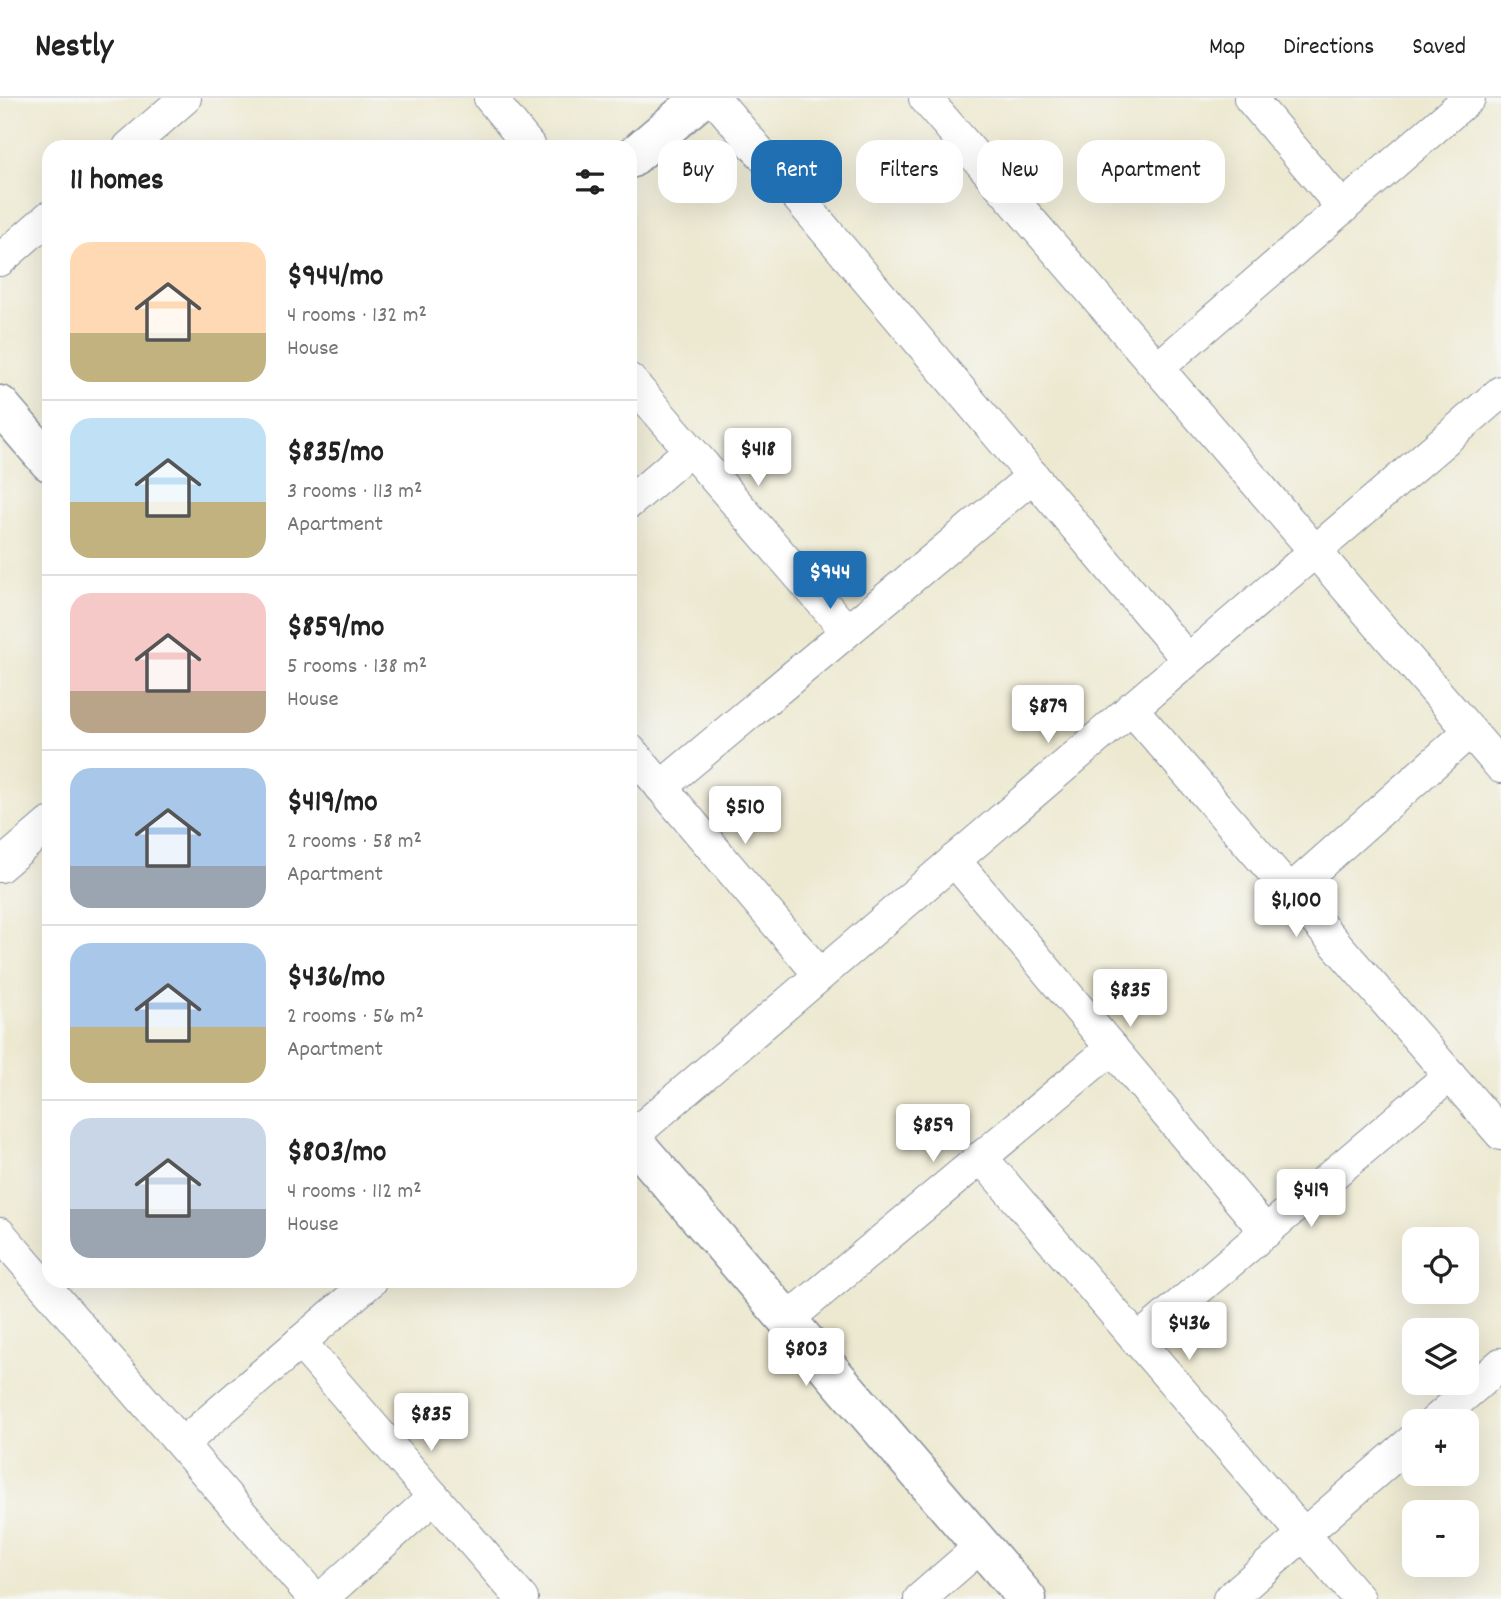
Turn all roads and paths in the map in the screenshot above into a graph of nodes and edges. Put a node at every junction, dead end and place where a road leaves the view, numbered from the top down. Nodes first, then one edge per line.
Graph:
1 (185, 98) edge
2 (490, 98) edge
3 (702, 98) edge
4 (714, 98) edge
5 (925, 98) edge
6 (1250, 98) edge
7 (1469, 98) edge
8 (137, 140) edge
9 (524, 140) edge
10 (637, 153) edge
11 (1343, 208) junction
12 (42, 223) edge
13 (0, 260) edge
14 (1157, 368) junction
15 (637, 388) edge
16 (1501, 392) edge
17 (0, 405) edge
18 (690, 450) junction
19 (42, 454) edge
20 (1032, 476) junction
21 (637, 496) edge
22 (1315, 551) junction
23 (847, 631) junction
24 (1188, 660) junction
25 (1131, 708) junction
26 (1470, 731) junction
27 (637, 758) edge
28 (1501, 767) edge
29 (661, 787) junction
30 (42, 830) edge
31 (954, 860) junction
32 (0, 866) edge
33 (1290, 891) junction
34 (820, 975) junction
35 (1112, 1048) junction
36 (1450, 1075) junction
37 (637, 1132) edge
38 (1501, 1134) edge
39 (637, 1146) edge
40 (981, 1157) junction
41 (1266, 1232) junction
42 (0, 1234) edge
43 (42, 1282) edge
44 (47, 1288) edge
45 (363, 1288) edge
46 (787, 1320) junction
47 (1137, 1341) junction
48 (300, 1342) junction
49 (1501, 1364) edge
50 (1449, 1409) edge
51 (182, 1444) junction
52 (1402, 1449) edge
53 (434, 1497) junction
54 (1303, 1535) junction
55 (981, 1546) junction
56 (519, 1598) edge
57 (315, 1599) edge
58 (321, 1599) edge
59 (920, 1599) edge
60 (1027, 1599) edge
61 (1229, 1599) edge
62 (1359, 1599) edge

1 - 8 street
2 - 9 street
3 - 10 street
4 - 20 street
5 - 14 street
6 - 11 street
7 - 11 street
11 - 14 street
12 - 13 street
14 - 22 street
15 - 18 street
16 - 22 street
17 - 19 street
18 - 21 street
18 - 23 street
20 - 23 street
20 - 24 street
22 - 24 street
22 - 26 street
23 - 29 street
24 - 25 street
25 - 31 street
25 - 33 street
26 - 28 street
26 - 33 street
27 - 29 street
29 - 34 street
30 - 32 street
31 - 34 street
31 - 35 street
33 - 36 street
34 - 37 street
35 - 40 street
35 - 41 street
36 - 38 street
36 - 41 street
39 - 46 street
40 - 46 street
40 - 47 street
41 - 47 street
42 - 43 street
44 - 51 street
45 - 48 street
46 - 55 street
47 - 54 street
48 - 51 street
48 - 53 street
49 - 50 street
51 - 57 street
52 - 54 street
53 - 56 street
53 - 58 street
54 - 61 street
54 - 62 street
55 - 59 street
55 - 60 street

